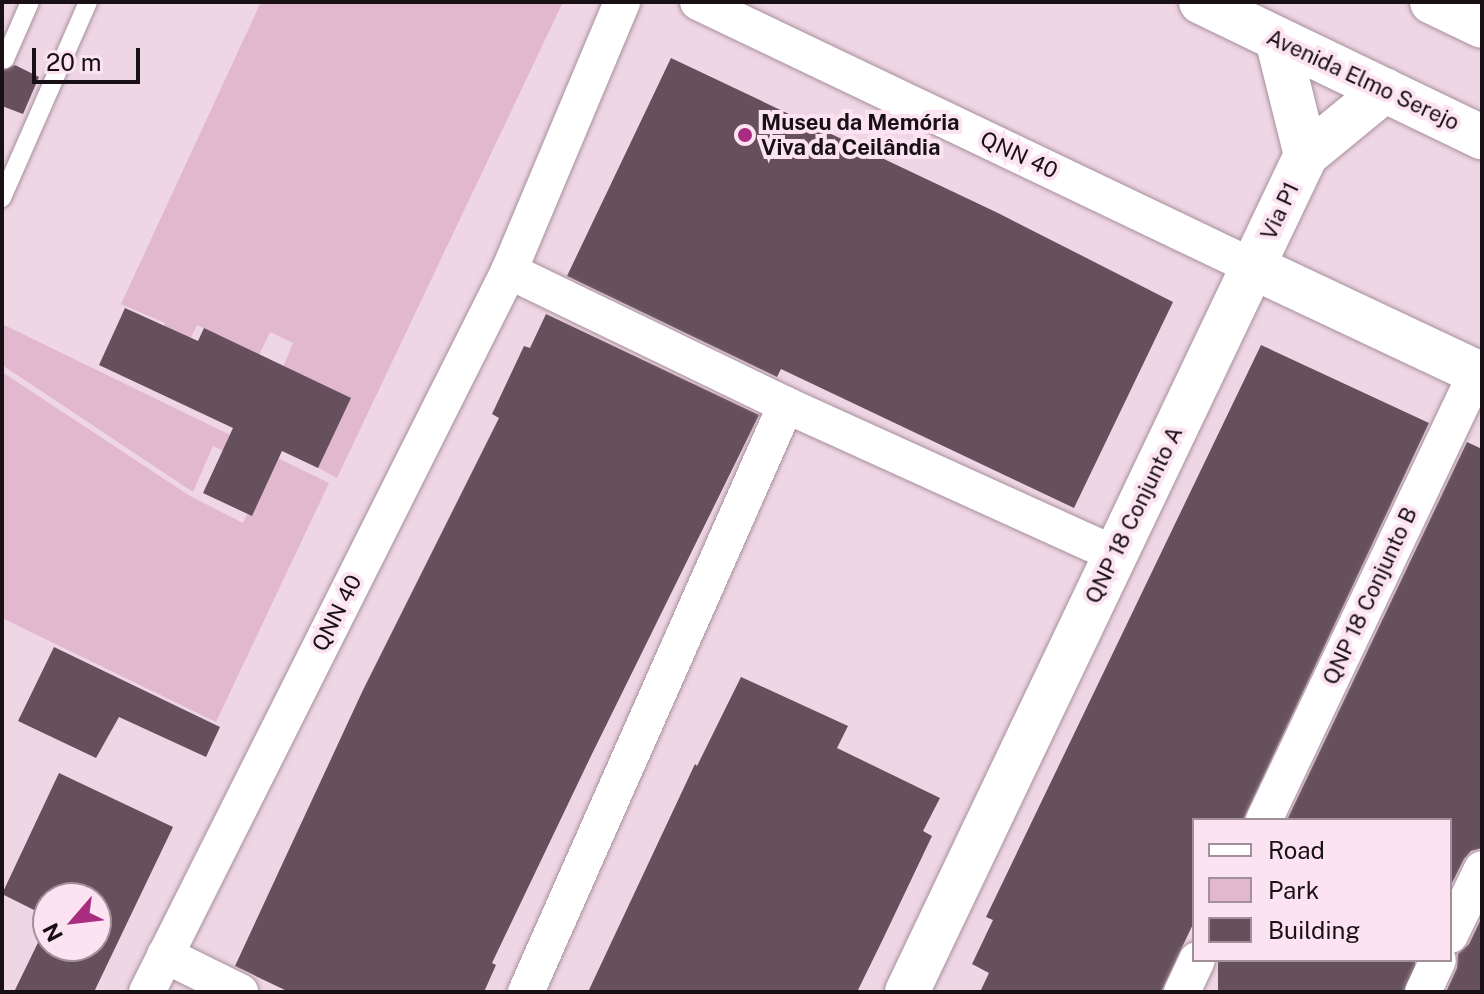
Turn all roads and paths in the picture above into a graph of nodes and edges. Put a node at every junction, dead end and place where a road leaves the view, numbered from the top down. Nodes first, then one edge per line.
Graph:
1 (30, 2) edge
2 (88, 2) edge
3 (622, 2) edge
4 (698, 2) edge
5 (1201, 2) edge
6 (1432, 2) edge
7 (1482, 26) edge
8 (1277, 39) junction
9 (2, 58) edge
10 (1385, 90) junction
11 (1482, 137) edge
12 (1306, 155) junction
13 (2, 198) edge
14 (1253, 267) junction
15 (509, 271) junction
16 (1479, 374) edge
17 (786, 405) junction
18 (1115, 554) junction
19 (1265, 818) edge
20 (1482, 869) edge
21 (1452, 931) edge
22 (165, 955) junction
23 (1196, 962) edge
24 (1437, 962) edge
25 (147, 992) edge
26 (240, 992) edge
27 (526, 992) edge
28 (907, 992) edge
29 (1182, 992) edge
30 (1423, 992) edge

1 - 9 lane
2 - 13 lane
3 - 15 street, QNN 40
4 - 14 street, QNN 40
5 - 8 street, Avenida Elmo Serejo
6 - 7 street
8 - 10 street, Avenida Elmo Serejo
8 - 12 street, Via P1
10 - 11 street, Avenida Elmo Serejo
10 - 12 street, Via P1
12 - 14 street, Via P1
14 - 16 street
14 - 18 street, QNP 18 Conjunto A
15 - 17 street
15 - 22 street, QNN 40
16 - 19 street, QNP 18 Conjunto B
17 - 18 street
17 - 27 street
18 - 28 street, QNP 18 Conjunto A
20 - 21 street
22 - 25 street, QNN 40
22 - 26 street
23 - 29 street
24 - 30 street

